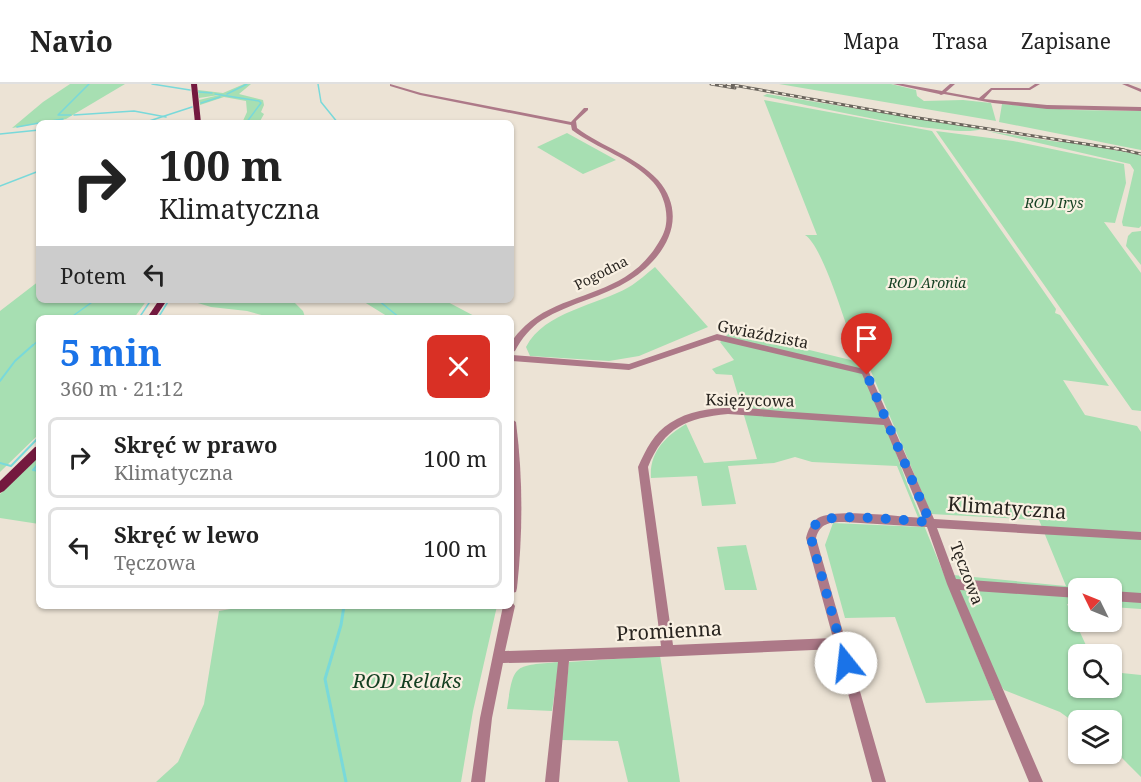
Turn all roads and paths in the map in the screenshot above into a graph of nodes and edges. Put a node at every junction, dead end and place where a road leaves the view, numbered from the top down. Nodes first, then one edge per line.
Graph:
1 (194, 84) edge
2 (895, 84) edge
3 (953, 84) edge
4 (1038, 84) edge
5 (1124, 84) edge
6 (392, 85) edge
7 (1141, 91) edge
8 (941, 94) junction
9 (980, 100) junction
10 (586, 109) dead end
11 (1141, 109) edge
12 (198, 120) edge
13 (573, 124) junction
14 (514, 346) edge
15 (514, 358) edge
16 (867, 375) joint
17 (887, 422) junction
18 (514, 439) edge
19 (36, 453) edge
20 (0, 488) edge
21 (930, 522) junction
22 (1141, 536) edge
23 (514, 571) edge
24 (952, 584) junction
25 (1068, 592) edge
26 (1122, 597) edge
27 (1141, 598) edge
28 (508, 609) edge
29 (840, 643) junction
30 (668, 651) junction
31 (564, 656) junction
32 (500, 657) junction
33 (478, 782) edge
34 (552, 782) edge
35 (879, 782) edge
36 (1036, 782) edge

1 - 12 main road
2 - 8 street
3 - 8 street
4 - 9 street
5 - 7 street
6 - 13 street
8 - 9 street
9 - 11 street
10 - 13 street
13 - 14 street, Pogodna
15 - 16 street, Gwiaździsta
16 - 17 street, Tęczowa
17 - 21 street, Tęczowa
17 - 30 street, Księżycowa
18 - 23 street
19 - 20 main road
21 - 22 street, Klimatyczna
21 - 24 street, Tęczowa
21 - 29 street, Klimatyczna
24 - 25 street
24 - 36 street, Tęczowa
26 - 27 street
28 - 32 street
29 - 30 street, Promienna
29 - 35 street, Klimatyczna
30 - 31 street, Promienna
31 - 32 street, Promienna
31 - 34 street
32 - 33 street

